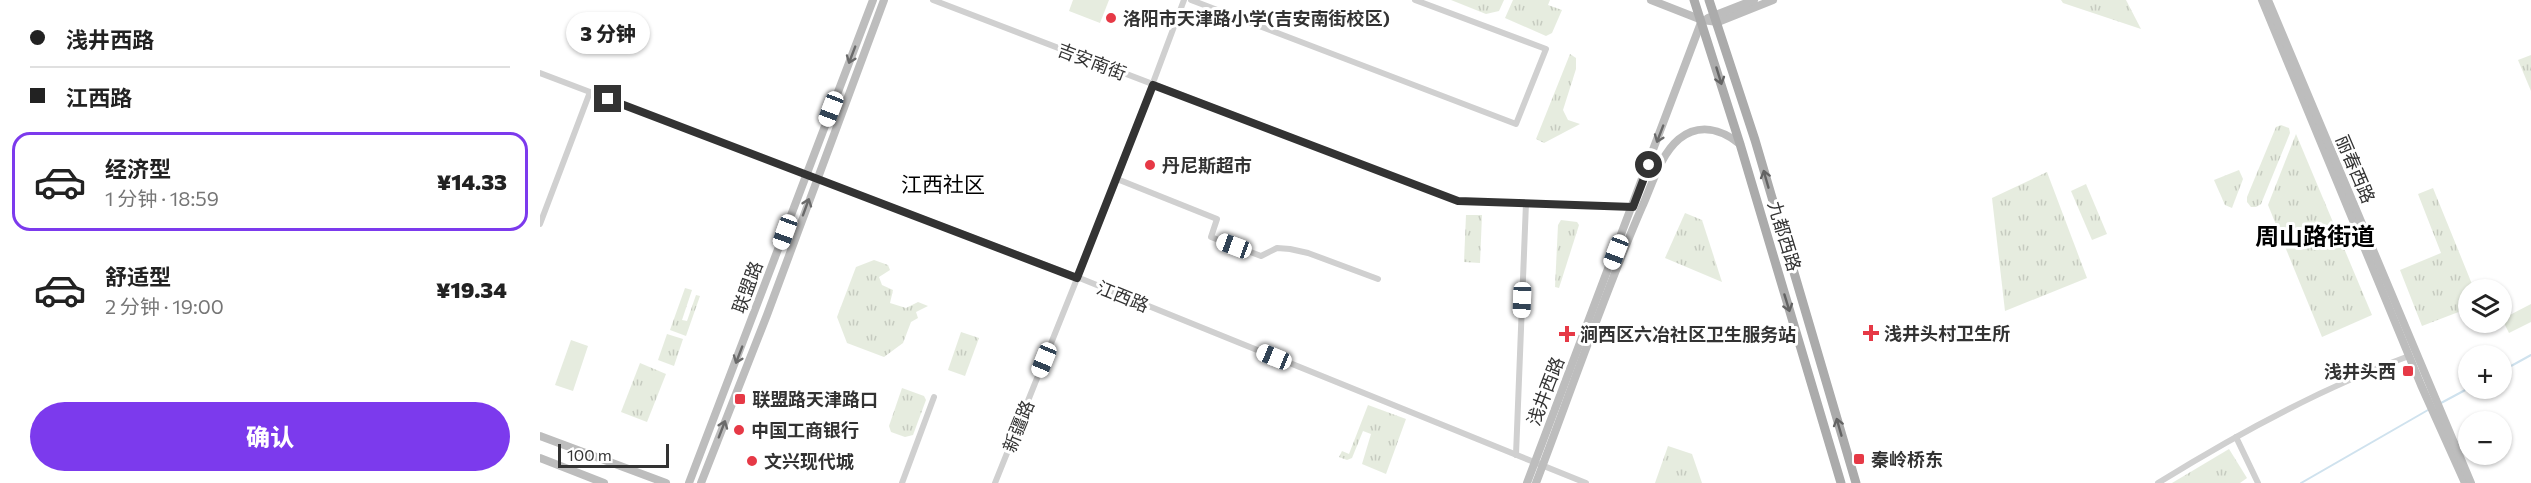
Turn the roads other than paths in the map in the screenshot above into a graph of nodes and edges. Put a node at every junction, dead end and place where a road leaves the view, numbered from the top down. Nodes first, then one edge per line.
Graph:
1 (873, 0) edge
2 (884, 0) edge
3 (933, 0) edge
4 (1184, 0) edge
5 (1191, 0) edge
6 (1415, 0) edge
7 (1651, 0) edge
8 (1694, 0) edge
9 (1709, 0) edge
10 (1754, 0) edge
11 (1773, 0) edge
12 (2262, 0) edge
13 (2268, 0) edge
14 (1716, 19) junction
15 (1702, 20) junction
16 (540, 73) edge
17 (1153, 85) junction
18 (590, 92) junction
19 (1740, 144) junction
20 (806, 174) junction
21 (816, 179) junction
22 (1117, 180) junction
23 (1526, 203) junction
24 (1633, 207) junction
25 (540, 224) edge
26 (1077, 278) junction
27 (1378, 279) dead end
28 (2409, 356) junction
29 (2424, 383) junction
30 (934, 397) dead end
31 (2444, 427) junction
32 (540, 436) edge
33 (2236, 437) junction
34 (1516, 455) junction
35 (540, 458) edge
36 (1538, 464) junction
37 (2256, 480) edge
38 (604, 483) edge
39 (666, 483) edge
40 (689, 483) edge
41 (701, 483) edge
42 (902, 483) edge
43 (995, 483) edge
44 (1527, 483) edge
45 (1536, 483) edge
46 (1586, 483) edge
47 (1841, 483) edge
48 (1856, 483) edge
49 (2158, 483) edge
50 (2465, 483) edge
51 (2471, 483) edge

1 -> 20 main road, 联盟路
2 - 21 main road, 联盟路
3 - 17 street, 吉安南街
4 - 17 street, 新疆路
5 - 6 street
7 - 15 main road
8 - 15 main road, 九都西路
9 - 14 main road, 九都西路
10 - 14 main road
11 - 14 main road
12 - 28 main road, 丽春西路
13 - 29 main road, 丽春西路
14 - 15 main road
48 -> 14 main road, 九都西路
15 -> 19 main road, 九都西路
15 -> 24 main road, 浅井西路
16 - 18 street, 江西路
17 - 22 street, 新疆路
17 - 23 street, 吉安南街
18 - 20 street, 江西路
18 - 25 street
19 - 36 main road, 浅井西路
19 -> 47 main road, 九都西路
20 - 21 street, 江西路
20 -> 40 main road, 联盟路
21 - 26 street, 江西路
41 -> 21 main road, 联盟路
22 - 26 street, 新疆路
22 - 27 street
23 - 24 street, 吉安南街
23 - 34 street
24 - 36 main road, 浅井西路
26 - 34 street, 江西路
26 - 43 street, 新疆路
28 - 29 main road, 丽春西路
28 - 33 street
29 - 31 main road, 丽春西路
30 - 42 street
31 - 50 main road, 丽春西路
31 - 51 main road, 丽春西路
32 - 39 main road
33 - 37 street
33 - 49 street
34 - 36 street, 江西路
35 - 38 main road
36 - 44 main road, 浅井西路
36 - 45 main road, 浅井西路
36 - 46 street, 江西路

